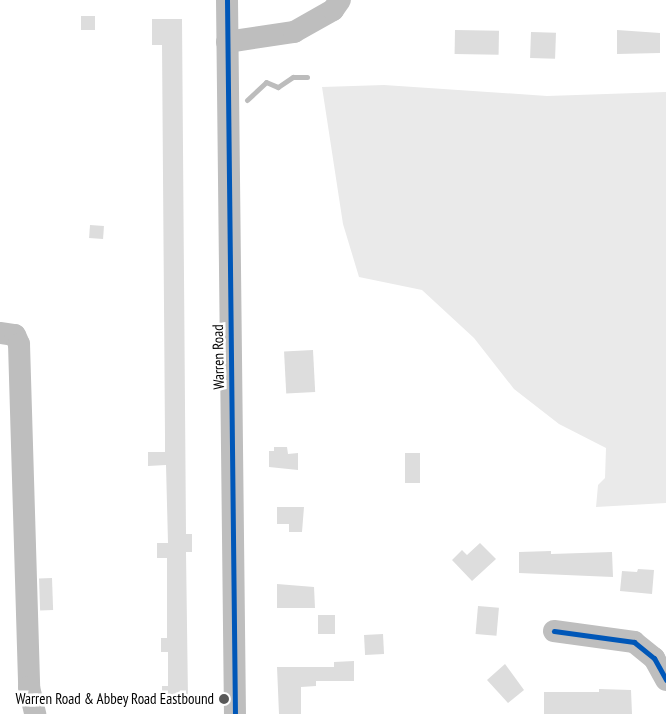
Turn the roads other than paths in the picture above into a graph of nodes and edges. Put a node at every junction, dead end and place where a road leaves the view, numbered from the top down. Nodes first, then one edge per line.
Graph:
1 (227, 0) edge
2 (340, 0) edge
3 (227, 42) junction
4 (0, 333) edge
5 (554, 631) dead end
6 (666, 680) edge
7 (35, 714) edge
8 (235, 714) edge

1 - 3 street, Warren Road
2 - 3 street
3 - 8 street, Warren Road
4 - 7 street
5 - 6 street

